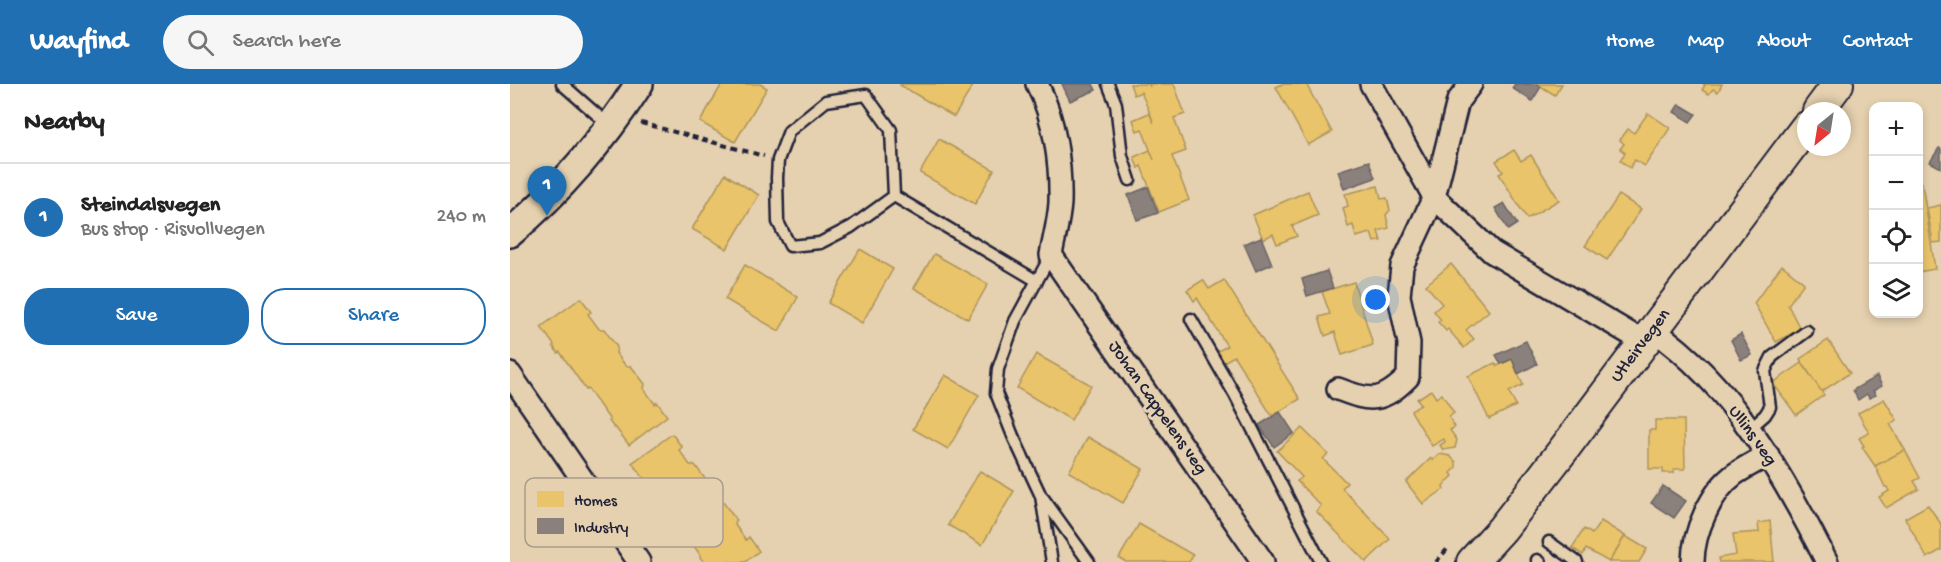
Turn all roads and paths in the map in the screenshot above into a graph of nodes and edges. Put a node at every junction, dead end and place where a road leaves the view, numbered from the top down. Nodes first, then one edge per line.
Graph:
1 (562, 84) edge
2 (639, 84) edge
3 (1037, 84) edge
4 (1108, 84) edge
5 (1371, 84) edge
6 (1471, 84) edge
7 (1838, 84) edge
8 (1825, 102) edge
9 (614, 121) junction
10 (1797, 139) edge
11 (778, 160) junction
12 (1130, 180) dead end
13 (894, 196) junction
14 (1434, 197) junction
15 (510, 233) edge
16 (1051, 255) junction
17 (1037, 281) junction
18 (1191, 320) dead end
19 (1807, 331) dead end
20 (1649, 336) junction
21 (510, 374) edge
22 (1338, 389) dead end
23 (1749, 429) junction
24 (1768, 455) junction
25 (581, 478) edge
26 (1041, 496) junction
27 (1549, 542) dead end
28 (629, 547) edge
29 (639, 562) edge
30 (1052, 562) edge
31 (1089, 562) edge
32 (1263, 562) edge
33 (1321, 562) edge
34 (1472, 562) edge
35 (1577, 562) edge
36 (1693, 562) edge
37 (1827, 562) edge

1 - 9 lane
2 - 9 street
3 - 16 street
4 - 12 lane
5 - 14 street, Ullins veg
6 - 14 street
7 - 8 main road
9 - 11 path
9 - 15 street
10 - 20 main road, Utleirvegen
11 - 13 lane
11 - 13 lane
13 - 17 lane
14 - 20 street, Ullins veg
14 - 22 street
16 - 17 lane
16 - 32 street, Johan Cappelens veg
17 - 26 lane
18 - 33 lane
19 - 23 lane
20 - 23 street, Ullins veg
20 - 34 main road, Utleirvegen
21 - 25 street
23 - 24 street, Ullins veg
24 - 36 street
24 - 37 street, Ullins veg
26 - 30 lane
26 - 31 lane
27 - 35 lane
28 - 29 street

